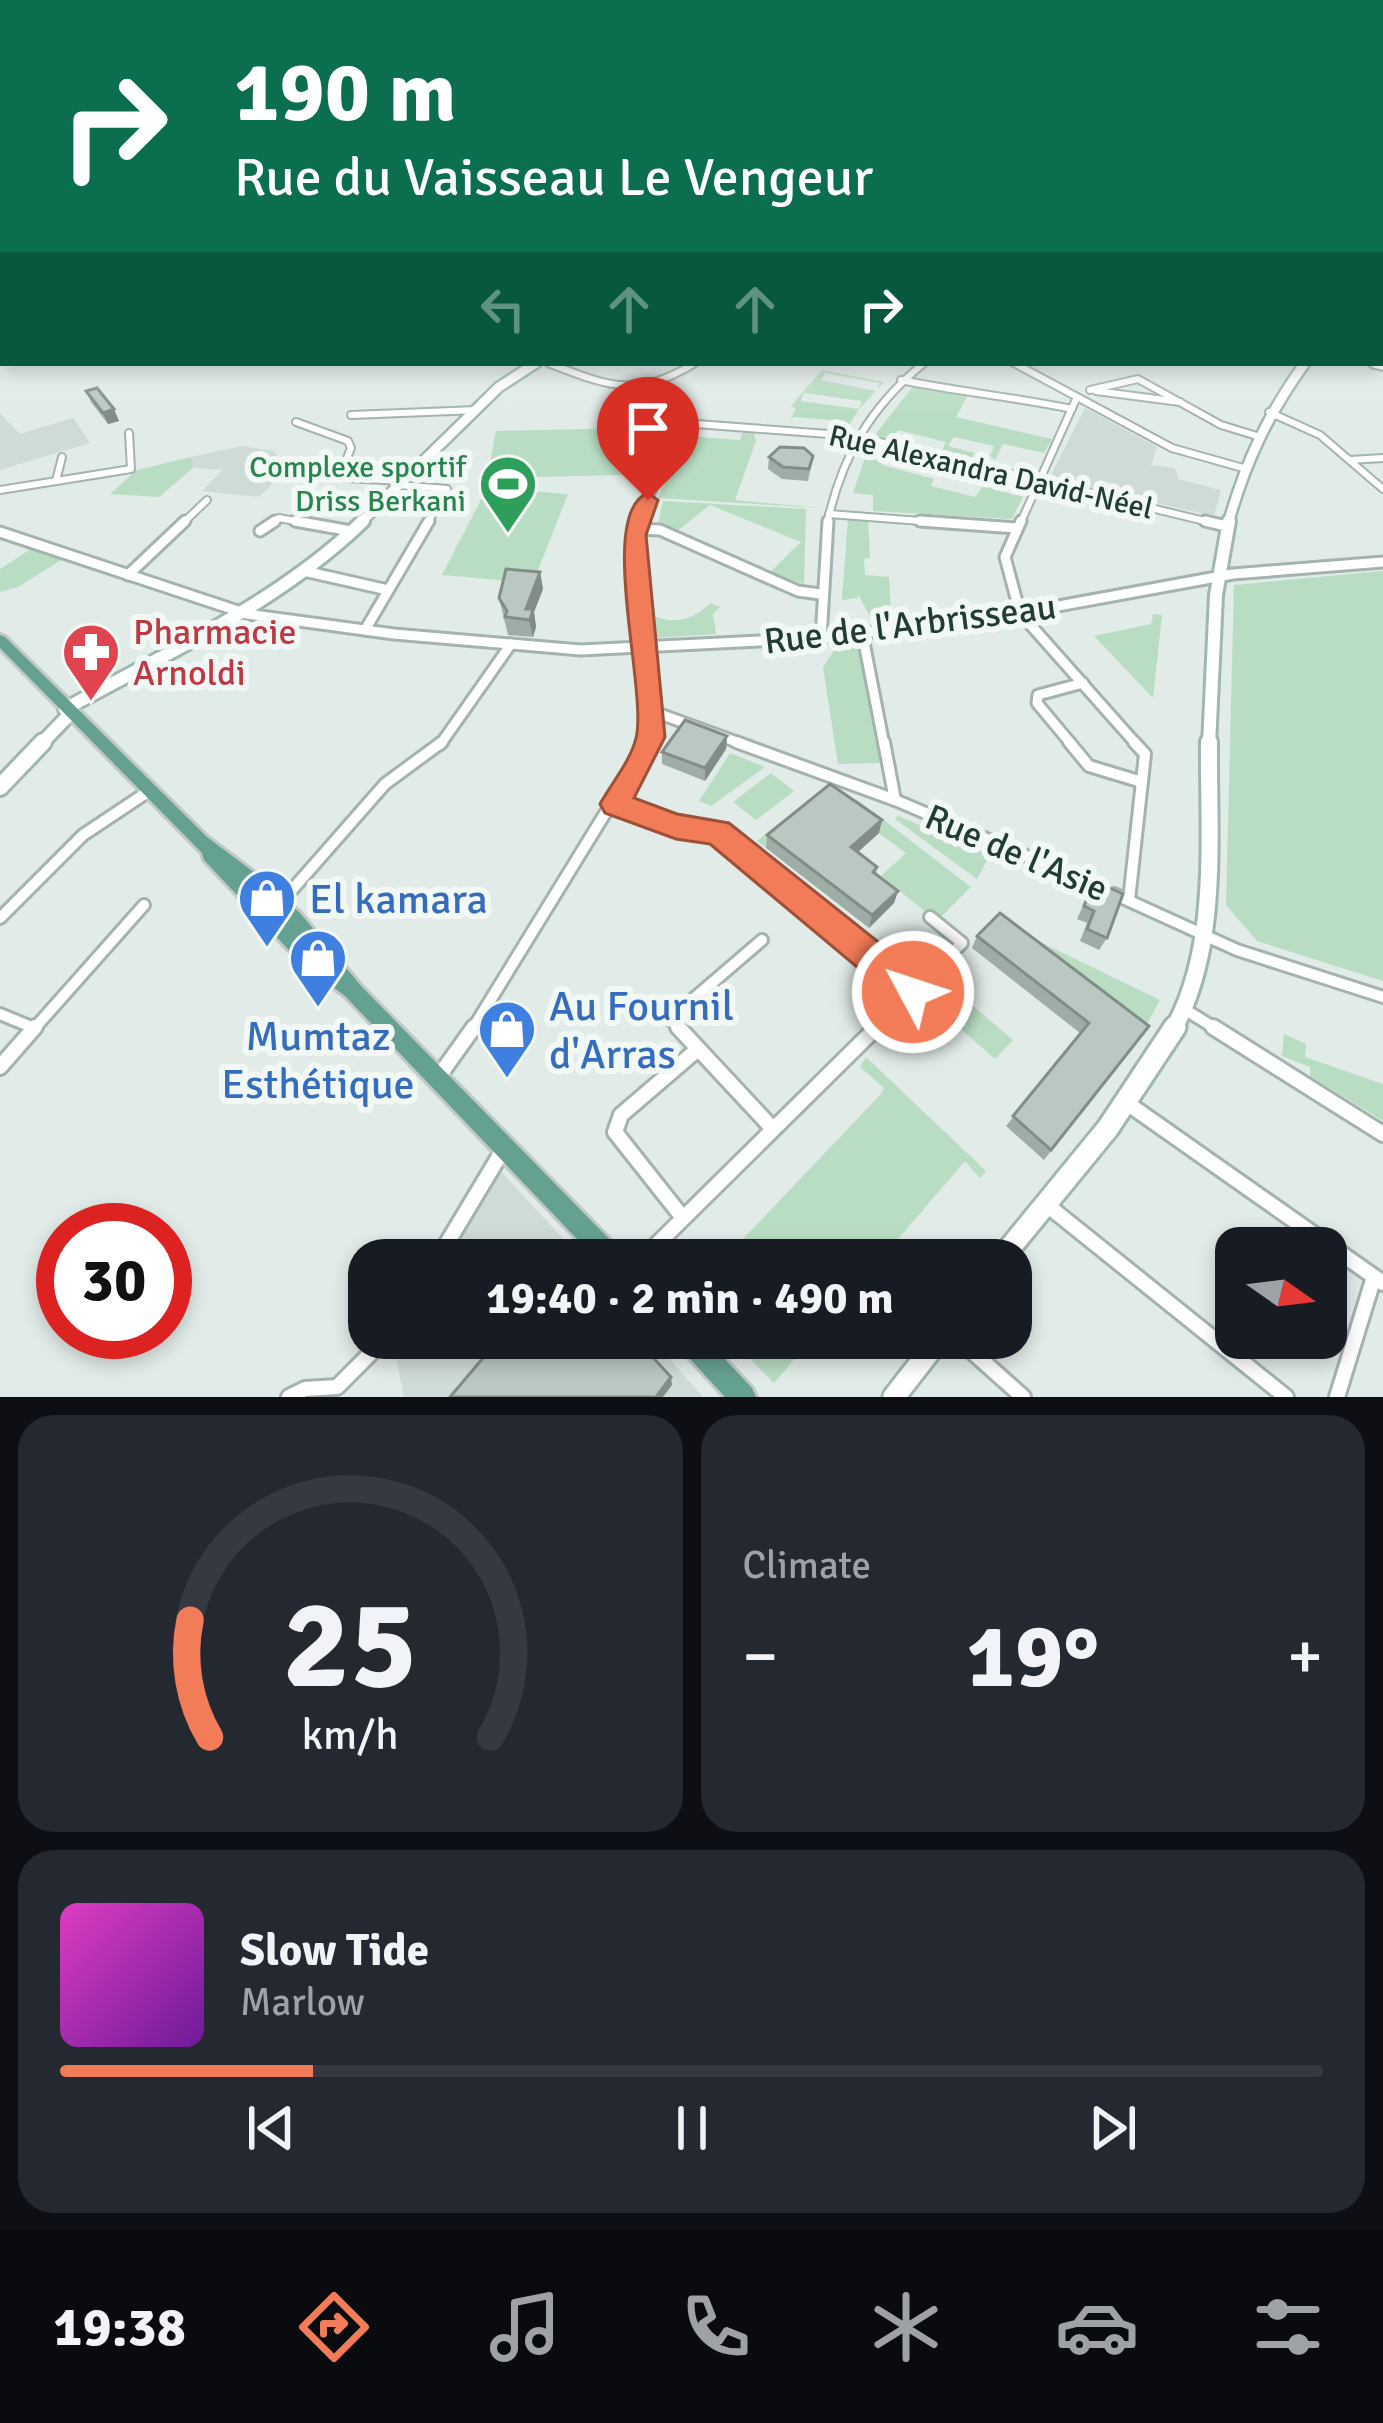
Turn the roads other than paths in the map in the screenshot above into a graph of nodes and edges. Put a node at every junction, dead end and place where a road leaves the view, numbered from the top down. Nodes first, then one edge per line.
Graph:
1 (531, 366) edge
2 (556, 366) edge
3 (689, 366) edge
4 (920, 366) edge
5 (1020, 366) edge
6 (1303, 366) edge
7 (901, 380) junction
8 (646, 389) junction
9 (1077, 398) junction
10 (1185, 402) junction
11 (1072, 409) junction
12 (478, 410) junction
13 (1269, 412) junction
14 (351, 415) dead end
15 (296, 422) dead end
16 (683, 422) junction
17 (129, 434) dead end
18 (855, 436) junction
19 (1257, 436) junction
20 (62, 457) dead end
21 (1383, 458) edge
22 (1350, 460) junction
23 (1243, 468) junction
24 (56, 481) junction
25 (1038, 481) junction
26 (401, 483) junction
27 (1383, 489) edge
28 (0, 490) edge
29 (207, 500) dead end
30 (829, 514) junction
31 (1226, 526) junction
32 (1016, 528) junction
33 (635, 529) junction
34 (260, 531) dead end
35 (0, 532) edge
36 (352, 532) junction
37 (1383, 562) edge
38 (304, 571) junction
39 (128, 575) junction
40 (1218, 577) junction
41 (388, 590) junction
42 (820, 594) junction
43 (242, 613) junction
44 (1020, 613) junction
45 (0, 628) edge
46 (365, 630) junction
47 (862, 632) junction
48 (820, 638) junction
49 (0, 640) edge
50 (511, 644) junction
51 (644, 646) junction
52 (14, 651) junction
53 (1083, 683) junction
54 (649, 710) junction
55 (68, 711) junction
56 (1142, 782) junction
57 (0, 787) edge
58 (148, 791) junction
59 (895, 800) junction
60 (615, 804) junction
61 (1129, 900) junction
62 (144, 905) dead end
63 (273, 911) junction
64 (930, 917) dead end
65 (0, 918) edge
66 (1203, 935) junction
67 (762, 940) dead end
68 (913, 992) junction
69 (1383, 998) edge
70 (1184, 1009) junction
71 (0, 1014) edge
72 (34, 1028) junction
73 (698, 1049) junction
74 (0, 1067) edge
75 (439, 1077) junction
76 (1124, 1101) junction
77 (773, 1129) junction
78 (1383, 1135) edge
79 (506, 1145) junction
80 (1045, 1203) junction
81 (683, 1218) junction
82 (449, 1239) edge
83 (594, 1239) edge
84 (662, 1239) edge
85 (1017, 1239) edge
86 (1378, 1280) edge
87 (364, 1359) edge
88 (708, 1359) edge
89 (924, 1359) edge
90 (980, 1359) edge
91 (1279, 1395) edge
92 (289, 1397) edge
93 (743, 1397) edge
94 (894, 1397) edge
95 (1023, 1397) edge
96 (1337, 1397) edge

1 - 12 street
2 - 8 street
3 - 8 street
4 - 7 street
5 - 9 street
6 - 13 street
7 - 11 street
7 - 18 street
8 - 16 street
9 - 11 street
9 - 23 street
10 - 10 street
10 - 19 street
11 - 25 street
12 - 14 street
12 - 26 street
13 - 19 street
13 - 22 street
15 - 26 street
16 - 18 street, Rue Alexandra David-Néel
16 - 33 street
17 - 24 street
18 - 25 street, Rue Alexandra David-Néel
18 - 30 street
19 - 23 street
20 - 24 street
21 - 22 street
22 - 27 street
23 - 31 street
24 - 28 street
25 - 31 street, Rue Alexandra David-Néel
25 - 32 street
26 - 36 street
26 - 41 street
29 - 39 street
30 - 32 street
30 - 42 street
31 - 40 street
32 - 44 street
33 - 42 street
33 - 51 street
34 - 36 street
35 - 39 street, Rue de l'Arbrisseau
36 - 38 street
37 - 40 street, Rue de l'Arbrisseau
38 - 41 street
38 - 43 street
39 - 43 street, Rue de l'Arbrisseau
40 - 44 street, Rue de l'Arbrisseau
40 - 66 street
41 - 46 street
42 - 48 street
43 - 46 street, Rue de l'Arbrisseau
43 - 55 street
44 - 47 street, Rue de l'Arbrisseau
44 - 53 street
45 - 52 main road
46 - 50 street, Rue de l'Arbrisseau
47 - 48 street, Rue de l'Arbrisseau
47 - 59 street
48 - 51 street, Rue de l'Arbrisseau
49 - 52 main road
50 - 51 street, Rue de l'Arbrisseau
50 - 63 street
51 - 54 street
52 - 55 main road
53 - 56 street
53 - 56 street
54 - 59 street, Rue de l'Asie
54 - 60 street
55 - 57 street
55 - 58 main road
56 - 61 street
58 - 63 main road
58 - 65 street
59 - 61 street, Rue de l'Asie
60 - 68 street
60 - 75 street
61 - 66 street, Rue de l'Asie
62 - 72 street
63 - 75 main road
64 - 68 street
66 - 69 street, Rue de l'Asie
66 - 70 street
67 - 73 street
68 - 77 street
70 - 76 street
70 - 78 street
71 - 72 street
72 - 74 street
73 - 77 street
73 - 81 street
75 - 79 main road
76 - 80 street
76 - 86 street
77 - 81 street
79 - 82 street
79 - 83 main road
80 - 85 street
80 - 91 street
81 - 84 street
86 - 96 street
87 - 92 street
88 - 93 main road
89 - 94 street
90 - 95 street

